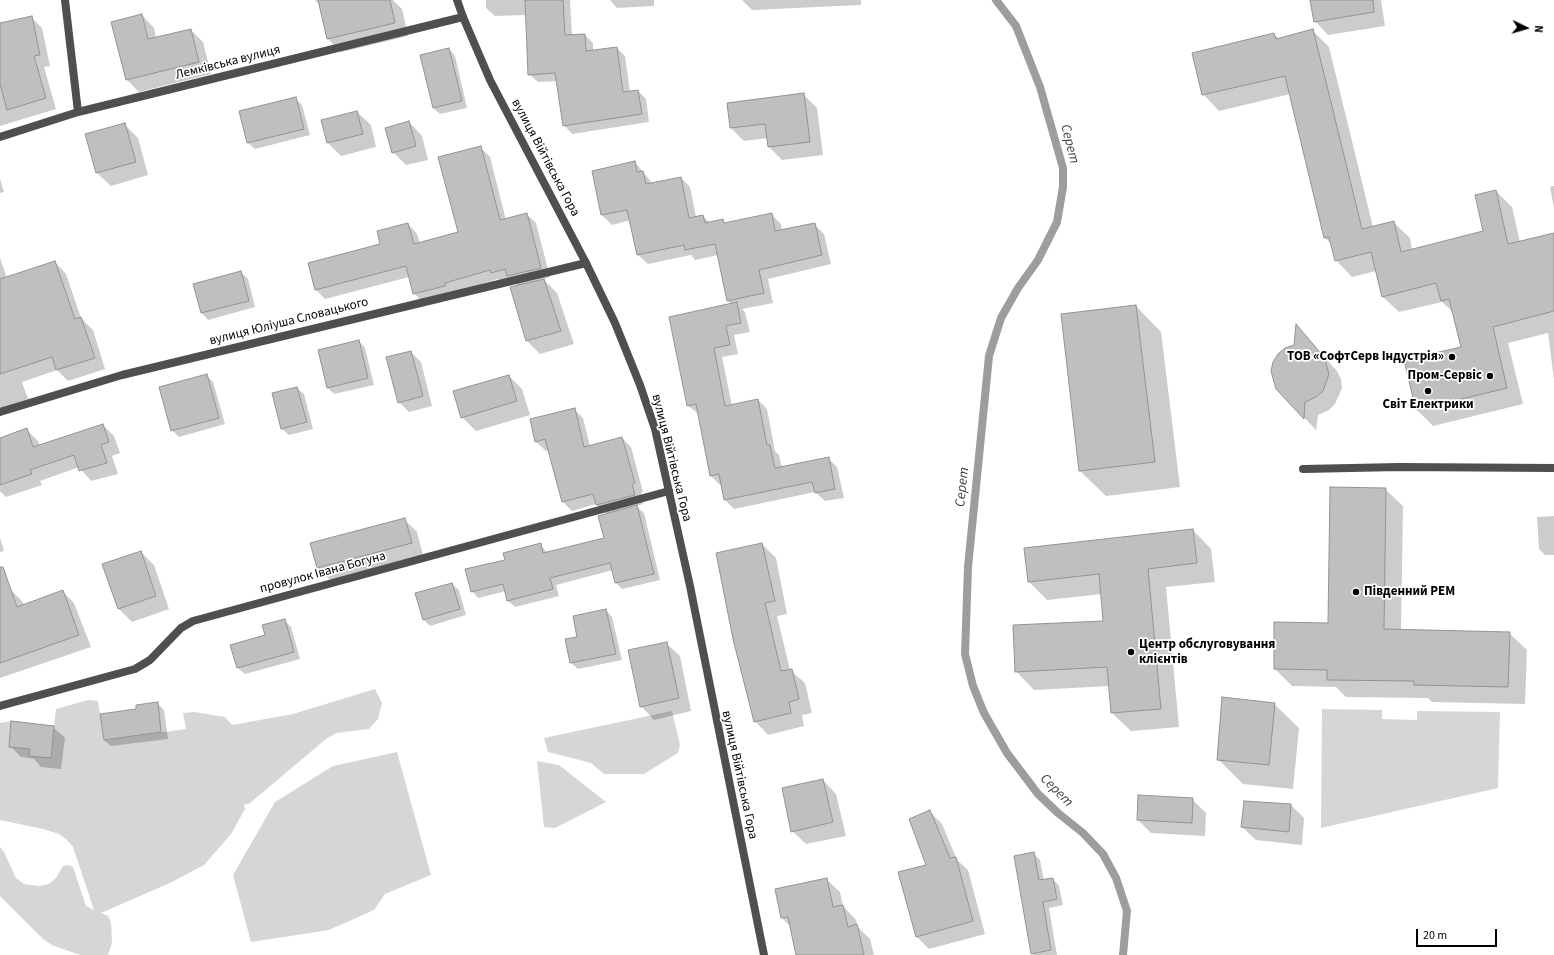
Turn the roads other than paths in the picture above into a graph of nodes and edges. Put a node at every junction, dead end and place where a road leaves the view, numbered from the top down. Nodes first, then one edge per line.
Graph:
1 (65, 0) edge
2 (457, 0) edge
3 (463, 17) junction
4 (78, 112) junction
5 (0, 137) edge
6 (586, 263) junction
7 (0, 412) edge
8 (1554, 468) edge
9 (1303, 469) dead end
10 (669, 491) junction
11 (0, 706) edge
12 (764, 955) edge

1 - 4 street
2 - 3 street, вулиця Війтівська Гора
3 - 4 street, Лемківська вулиця
3 - 6 street, вулиця Війтівська Гора
4 - 5 street, Лемківська вулиця
6 - 7 street, вулиця Юліуша Словацького
6 - 10 street, вулиця Війтівська Гора
8 - 9 street
10 - 11 street, провулок Івана Богуна
10 - 12 street, вулиця Війтівська Гора

